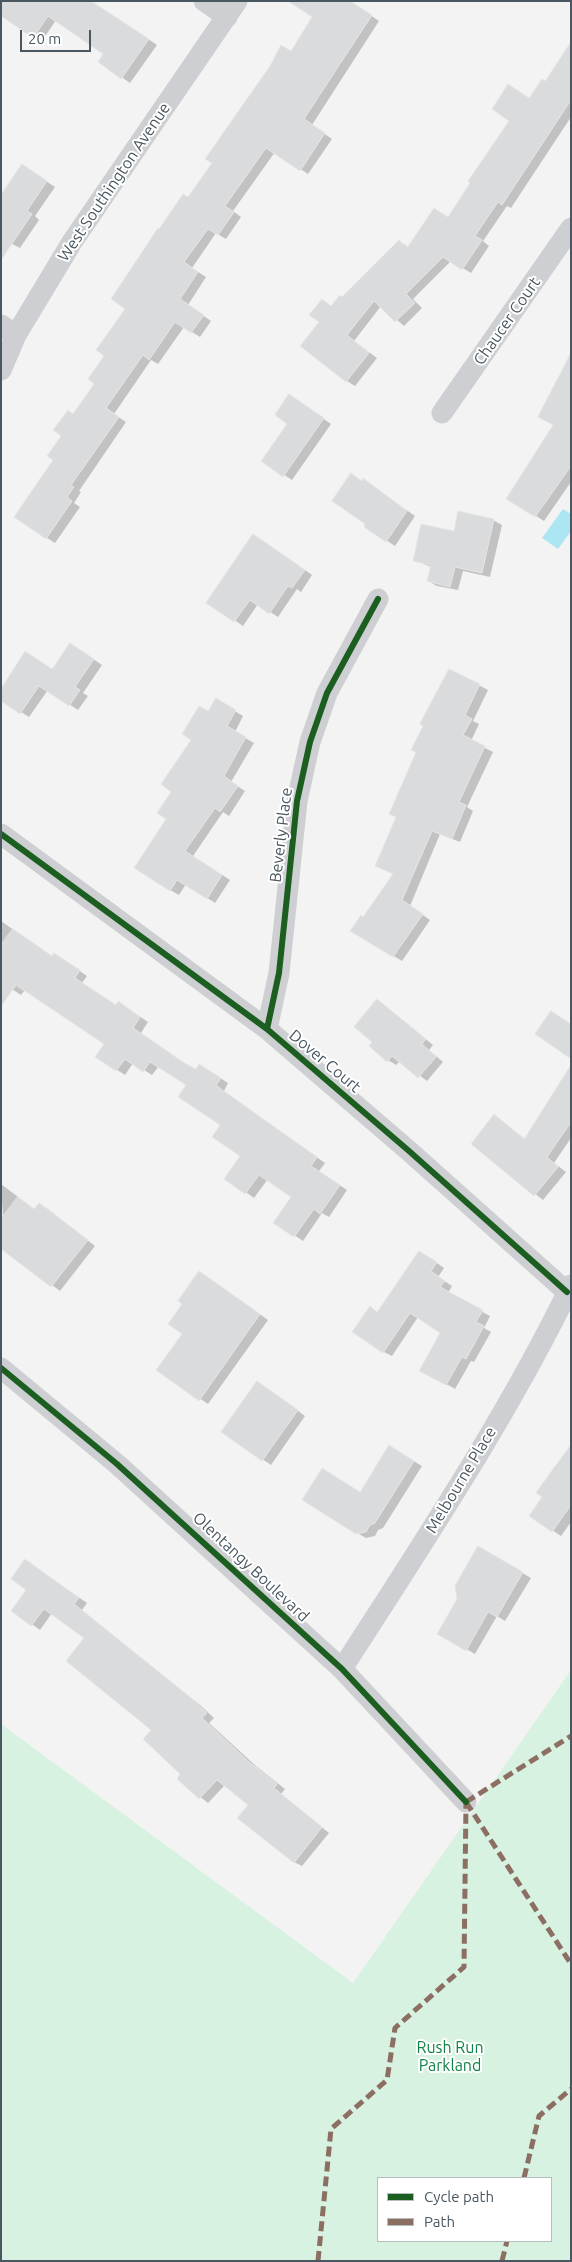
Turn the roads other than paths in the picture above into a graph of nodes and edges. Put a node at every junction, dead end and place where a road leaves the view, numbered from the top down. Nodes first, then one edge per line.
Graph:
1 (204, 1) edge
2 (232, 9) edge
3 (571, 228) edge
4 (8, 330) edge
5 (1, 370) edge
6 (442, 414) dead end
7 (378, 599) dead end
8 (1, 834) edge
9 (267, 1029) junction
10 (569, 1289) edge
11 (1, 1368) edge
12 (342, 1670) junction
13 (466, 1802) dead end

1 - 2 street
2 - 4 street, West Southington Avenue
3 - 6 street, Chaucer Court
4 - 5 street, West Southington Avenue
7 - 9 street, Beverly Place
8 - 9 street, Dover Court
9 - 10 street, Dover Court
10 - 12 street, Melbourne Place
11 - 12 street, Olentangy Boulevard
12 - 13 street, Olentangy Boulevard

